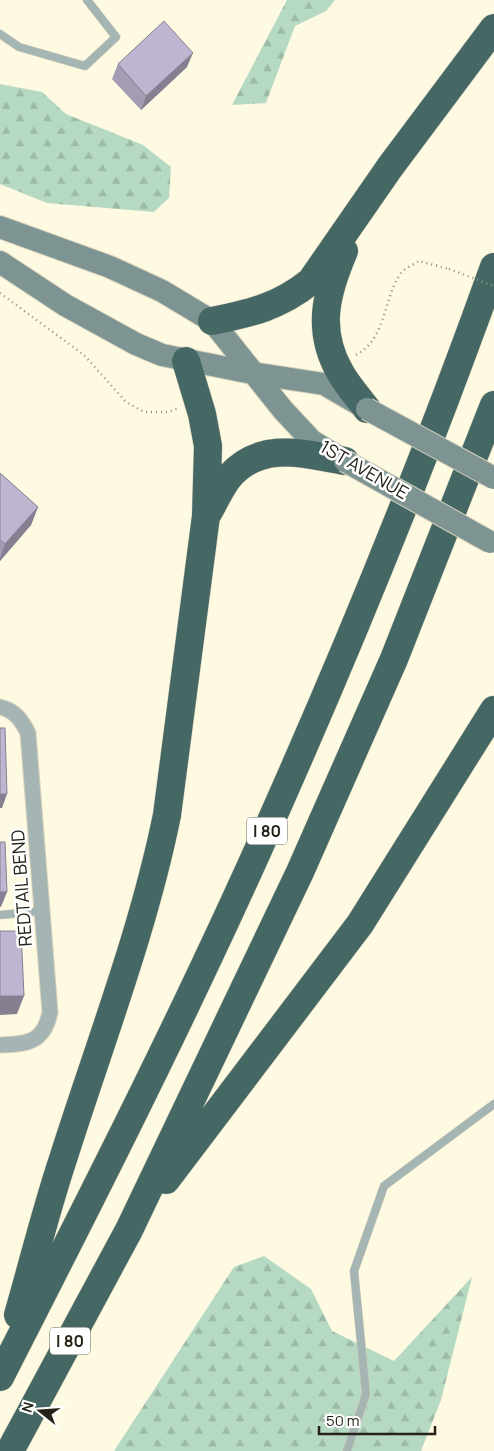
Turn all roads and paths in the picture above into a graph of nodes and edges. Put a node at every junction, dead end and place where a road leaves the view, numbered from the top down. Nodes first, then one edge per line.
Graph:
1 (87, 0) edge
2 (494, 28) edge
3 (0, 34) edge
4 (362, 208) junction
5 (0, 227) edge
6 (0, 262) edge
7 (494, 267) edge
8 (494, 286) edge
9 (0, 293) edge
10 (212, 321) junction
11 (349, 359) dead end
12 (186, 361) junction
13 (252, 373) junction
14 (494, 405) edge
15 (184, 406) dead end
16 (367, 409) junction
17 (345, 461) junction
18 (494, 478) edge
19 (206, 516) junction
20 (492, 543) edge
21 (0, 708) edge
22 (494, 710) edge
23 (42, 911) junction
24 (0, 915) edge
25 (0, 1045) edge
26 (494, 1104) edge
27 (129, 1230) junction
28 (0, 1377) edge
29 (10, 1451) edge
30 (347, 1451) edge

1 - 3 lane
2 - 4 highway
4 - 10 highway
4 - 16 highway
5 - 10 main road, 1ST AVENUE
6 - 12 main road
7 - 28 highway, I 80
8 - 11 path, bridge
9 - 15 path
10 - 13 main road, 1ST AVENUE
12 - 13 main road
12 - 19 highway
13 - 16 main road
13 - 17 main road, 1ST AVENUE
14 - 27 highway, I 80
16 - 18 main road, bridge
17 - 19 highway
17 - 20 main road, 1ST AVENUE, bridge
19 - 28 highway
21 - 23 street, REDTAIL BEND
22 - 27 highway
23 - 24 lane
23 - 25 street, REDTAIL BEND
26 - 30 lane
27 - 29 highway, I 80

